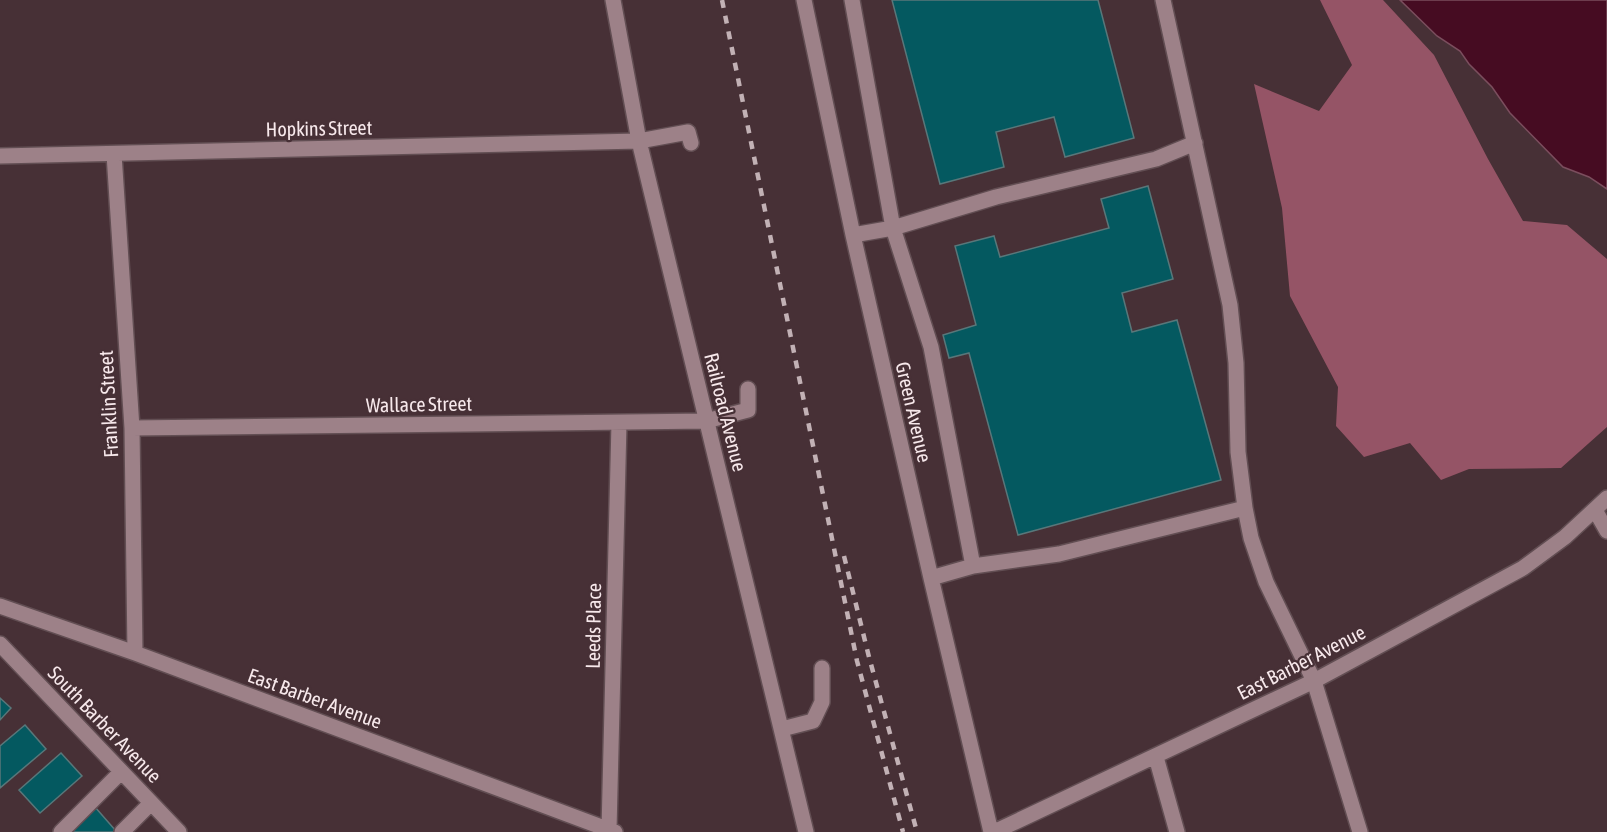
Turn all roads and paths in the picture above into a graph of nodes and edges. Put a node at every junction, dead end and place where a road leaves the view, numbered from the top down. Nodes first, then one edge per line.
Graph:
1 (613, 0) edge
2 (804, 0) edge
3 (852, 0) edge
4 (1163, 0) edge
5 (639, 141) junction
6 (691, 142) dead end
7 (1195, 143) junction
8 (114, 154) junction
9 (0, 156) edge
10 (893, 228) junction
11 (853, 235) junction
12 (748, 389) dead end
13 (706, 421) junction
14 (619, 423) junction
15 (132, 428) junction
16 (1607, 498) edge
17 (1245, 508) junction
18 (1595, 510) junction
19 (1607, 531) edge
20 (973, 566) junction
21 (931, 578) junction
22 (0, 606) edge
23 (0, 644) edge
24 (135, 653) junction
25 (822, 668) dead end
26 (1314, 681) junction
27 (782, 729) junction
28 (1156, 757) junction
29 (122, 772) junction
30 (151, 803) junction
31 (612, 831) edge
32 (61, 832) edge
33 (122, 832) edge
34 (179, 832) edge
35 (807, 832) edge
36 (993, 832) edge
37 (1178, 832) edge
38 (1360, 832) edge

1 - 5 street, Railroad Avenue
2 - 11 street, Green Avenue
3 - 10 street
4 - 7 street
5 - 6 street, Hopkins Street
5 - 8 street, Hopkins Street
5 - 13 street, Railroad Avenue
7 - 10 street
7 - 17 street
8 - 9 street, Hopkins Street
8 - 15 street, Franklin Street
10 - 11 street
10 - 20 street
11 - 21 street, Green Avenue
12 - 13 street, Wallace Street
13 - 14 street, Wallace Street
13 - 27 street, Railroad Avenue
14 - 15 street, Wallace Street
14 - 31 street, Leeds Place
15 - 24 street, Franklin Street
16 - 18 street, East Barber Avenue
17 - 20 street
17 - 26 street
18 - 19 street
18 - 26 street, East Barber Avenue
20 - 21 street
21 - 36 street, Green Avenue
22 - 24 street, East Barber Avenue
23 - 29 street, South Barber Avenue
24 - 31 street, East Barber Avenue
25 - 27 street
26 - 28 street, East Barber Avenue
26 - 38 street
27 - 35 street, Railroad Avenue
28 - 36 street, East Barber Avenue
28 - 37 street
29 - 30 street, South Barber Avenue
29 - 32 street
30 - 33 street
30 - 34 street, South Barber Avenue

